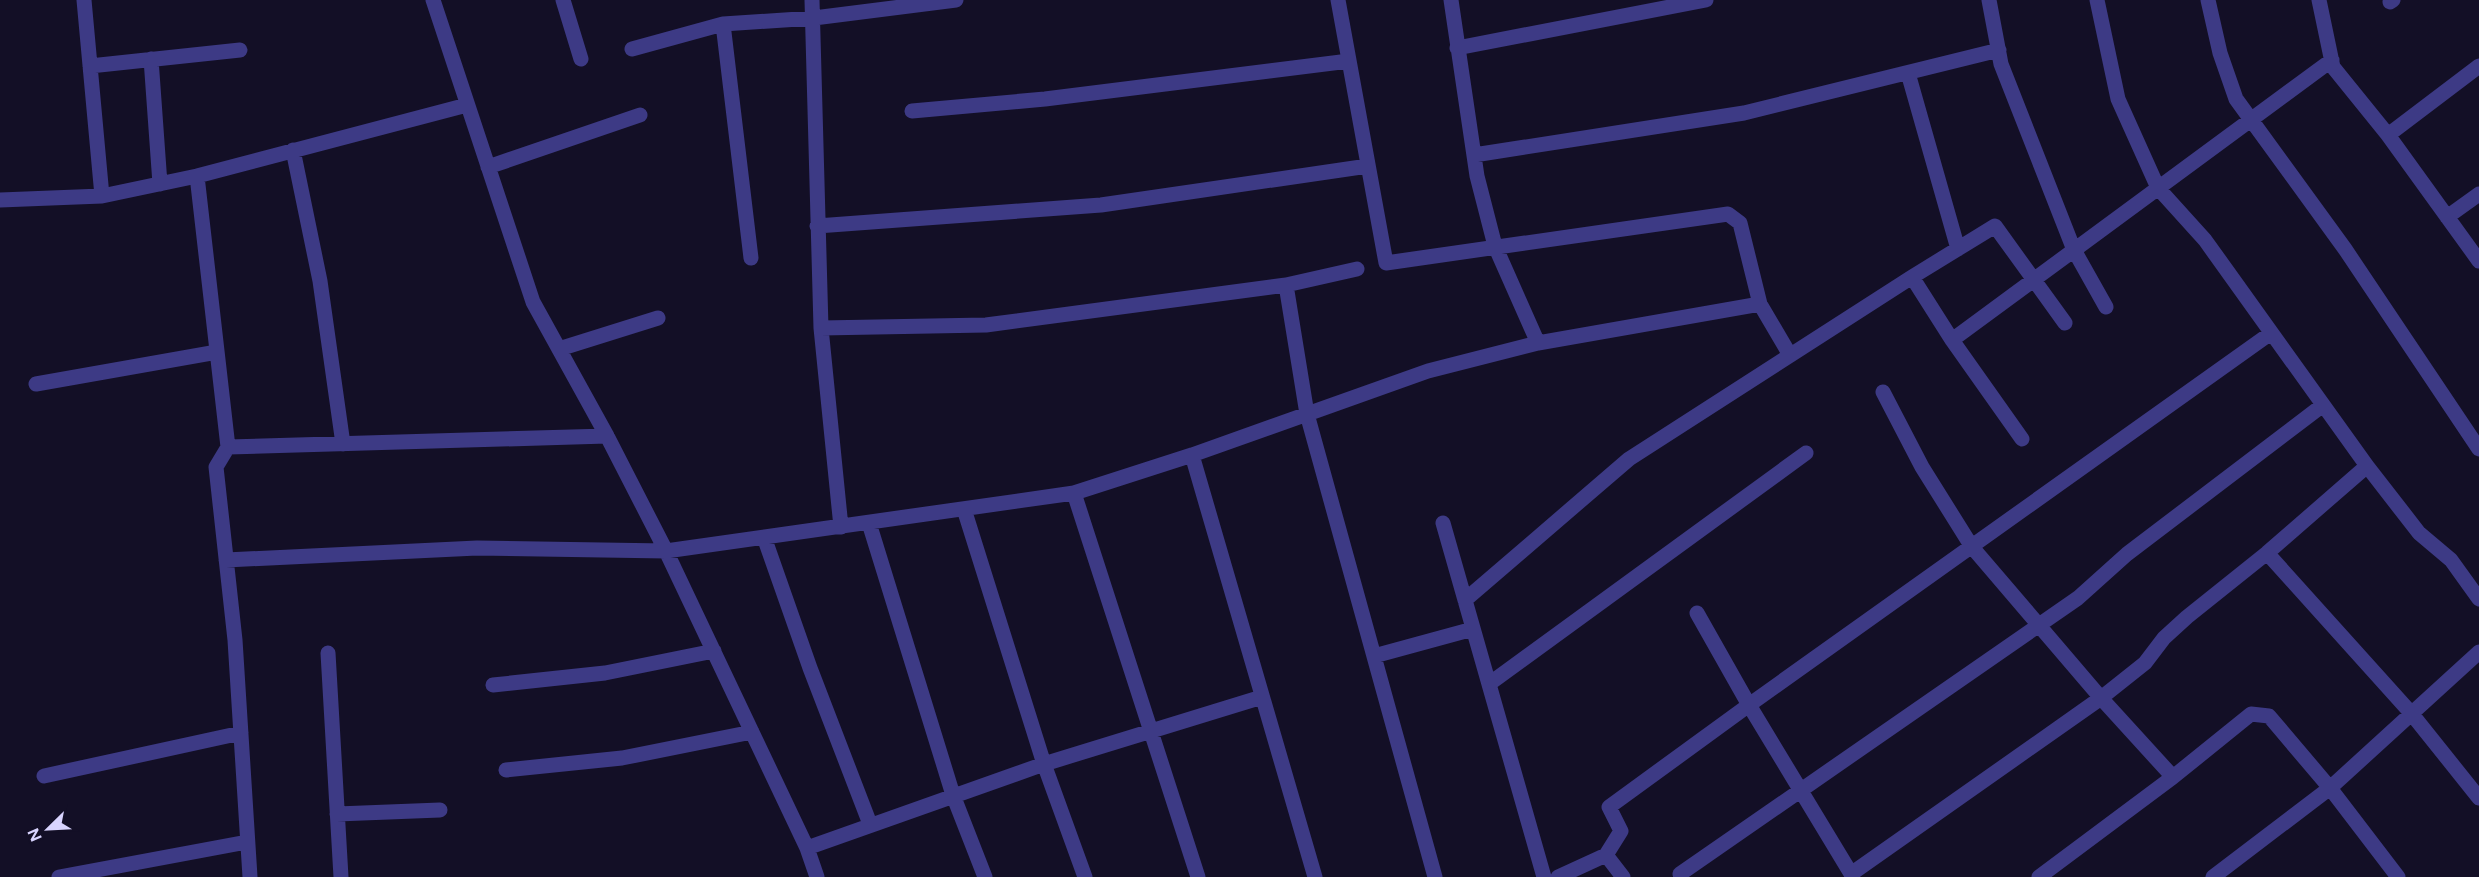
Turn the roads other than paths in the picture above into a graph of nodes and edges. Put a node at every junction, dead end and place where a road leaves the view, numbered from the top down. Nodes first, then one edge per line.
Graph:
1 (84, 0) edge
2 (433, 0) edge
3 (563, 0) edge
4 (812, 0) edge
5 (956, 0) edge
6 (1338, 0) edge
7 (1451, 0) edge
8 (1706, 0) edge
9 (1989, 0) edge
10 (2097, 0) edge
11 (2208, 0) edge
12 (2319, 0) edge
13 (814, 18) junction
14 (723, 24) junction
15 (1457, 48) junction
16 (633, 49) dead end
17 (240, 50) dead end
18 (1999, 50) junction
19 (151, 59) junction
20 (582, 59) dead end
21 (2332, 60) junction
22 (1349, 61) junction
23 (90, 66) junction
24 (2479, 66) edge
25 (1908, 73) junction
26 (467, 105) junction
27 (912, 111) dead end
28 (640, 115) dead end
29 (2250, 120) junction
30 (2388, 135) junction
31 (293, 150) junction
32 (1474, 155) junction
33 (1368, 166) junction
34 (488, 167) junction
35 (197, 176) junction
36 (160, 184) junction
37 (2158, 188) junction
38 (2479, 194) edge
39 (102, 196) junction
40 (0, 200) edge
41 (2447, 217) junction
42 (817, 226) junction
43 (1495, 246) junction
44 (1958, 249) junction
45 (2074, 250) junction
46 (751, 258) dead end
47 (2479, 261) edge
48 (1357, 269) dead end
49 (1912, 277) junction
50 (2033, 280) junction
51 (1286, 285) junction
52 (1760, 304) junction
53 (2106, 307) dead end
54 (657, 318) dead end
55 (2065, 323) dead end
56 (821, 328) junction
57 (2271, 333) junction
58 (1952, 340) junction
59 (1538, 343) junction
60 (559, 349) junction
61 (217, 352) junction
62 (1790, 355) junction
63 (36, 384) dead end
64 (1883, 392) dead end
65 (2323, 405) junction
66 (1307, 414) junction
67 (607, 436) junction
68 (2022, 439) dead end
69 (343, 444) junction
70 (228, 447) junction
71 (2479, 449) edge
72 (1806, 453) dead end
73 (1192, 455) junction
74 (2367, 466) junction
75 (1074, 493) junction
76 (964, 509) junction
77 (869, 523) junction
78 (1443, 523) dead end
79 (841, 527) junction
80 (764, 537) junction
81 (1972, 546) junction
82 (666, 551) junction
83 (2267, 553) junction
84 (226, 560) junction
85 (2479, 599) edge
86 (1466, 600) junction
87 (1697, 613) dead end
88 (2039, 626) junction
89 (1473, 629) junction
90 (714, 651) junction
91 (2479, 652) edge
92 (328, 653) dead end
93 (1374, 656) junction
94 (1489, 684) junction
95 (493, 685) dead end
96 (1262, 697) junction
97 (2101, 698) junction
98 (1749, 705) junction
99 (2411, 713) junction
100 (752, 732) junction
101 (1151, 732) junction
102 (241, 733) junction
103 (1044, 764) junction
104 (506, 770) dead end
105 (44, 776) dead end
106 (2173, 777) junction
107 (2330, 788) junction
108 (1801, 790) junction
109 (953, 795) junction
110 (2479, 798) edge
111 (440, 810) dead end
112 (337, 814) junction
113 (870, 824) junction
114 (247, 842) junction
115 (807, 848) junction
116 (1606, 855) junction
117 (1680, 874) dead end
118 (1852, 875) edge
119 (58, 877) edge
120 (250, 877) edge
121 (341, 877) edge
122 (818, 877) edge
123 (985, 877) edge
124 (1085, 877) edge
125 (1198, 877) edge
126 (1315, 877) edge
127 (1435, 877) edge
128 (1544, 877) edge
129 (1558, 877) edge
130 (1623, 877) edge
131 (2038, 877) edge
132 (2213, 877) edge
133 (2398, 877) edge

1 - 23 street
2 - 26 street
3 - 20 street
4 - 13 street
5 - 13 street
6 - 22 street
7 - 15 street
8 - 15 street
9 - 18 street
10 - 37 street
11 - 29 street
12 - 21 street
13 - 14 street
13 - 42 street
14 - 16 street
14 - 46 street
15 - 32 street
17 - 19 street
18 - 25 street
18 - 45 street
19 - 23 street
19 - 36 street
21 - 29 street
21 - 30 street
22 - 27 street
22 - 33 street
23 - 39 street
24 - 30 street
25 - 32 street
25 - 44 street
26 - 31 street
26 - 34 street
28 - 34 street
29 - 37 street
29 - 71 street
30 - 41 street
31 - 35 street
31 - 69 street
32 - 43 street
33 - 42 street
33 - 43 street
34 - 60 street
35 - 36 street
35 - 61 street
36 - 39 street
37 - 45 street
37 - 57 street
38 - 41 street
39 - 40 street
41 - 47 street
42 - 56 street
43 - 52 street
43 - 59 street
44 - 49 street
44 - 50 street
45 - 50 street
45 - 53 street
48 - 51 street
49 - 58 street
49 - 62 street
50 - 55 street
50 - 58 street
51 - 56 street
51 - 66 street
52 - 59 street
52 - 62 street
54 - 60 street
56 - 79 street
57 - 65 street
57 - 81 street
58 - 68 street
59 - 66 street
60 - 67 street
61 - 63 street
61 - 70 street
62 - 86 street
64 - 81 street
65 - 74 street
65 - 88 street
66 - 73 street
66 - 93 street
67 - 69 street
67 - 82 street
69 - 70 street
70 - 84 street
72 - 94 street
73 - 75 street
73 - 96 street
74 - 83 street
74 - 85 street
75 - 76 street
75 - 101 street
76 - 77 street
76 - 103 street
77 - 79 street
77 - 109 street
78 - 86 street
79 - 80 street
80 - 82 street
80 - 113 street
81 - 88 street
81 - 98 street
82 - 84 street
82 - 90 street
83 - 97 street
83 - 99 street
84 - 102 street
86 - 89 street
87 - 98 street
88 - 97 street
88 - 108 street
89 - 93 street
89 - 94 street
90 - 95 street
90 - 100 street
91 - 99 street
92 - 112 street
93 - 127 street
94 - 128 street
96 - 101 street
96 - 126 street
97 - 106 street
97 - 118 street
98 - 108 street
98 - 116 street
99 - 107 street
99 - 110 street
100 - 104 street
100 - 115 street
101 - 103 street
101 - 125 street
102 - 105 street
102 - 114 street
103 - 109 street
103 - 124 street
106 - 107 street
106 - 131 street
107 - 132 street
107 - 133 street
108 - 117 street
108 - 118 street
109 - 113 street
109 - 123 street
111 - 112 street
112 - 121 street
113 - 115 street
114 - 119 street
114 - 120 street
115 - 122 street
116 - 129 street
116 - 130 street

